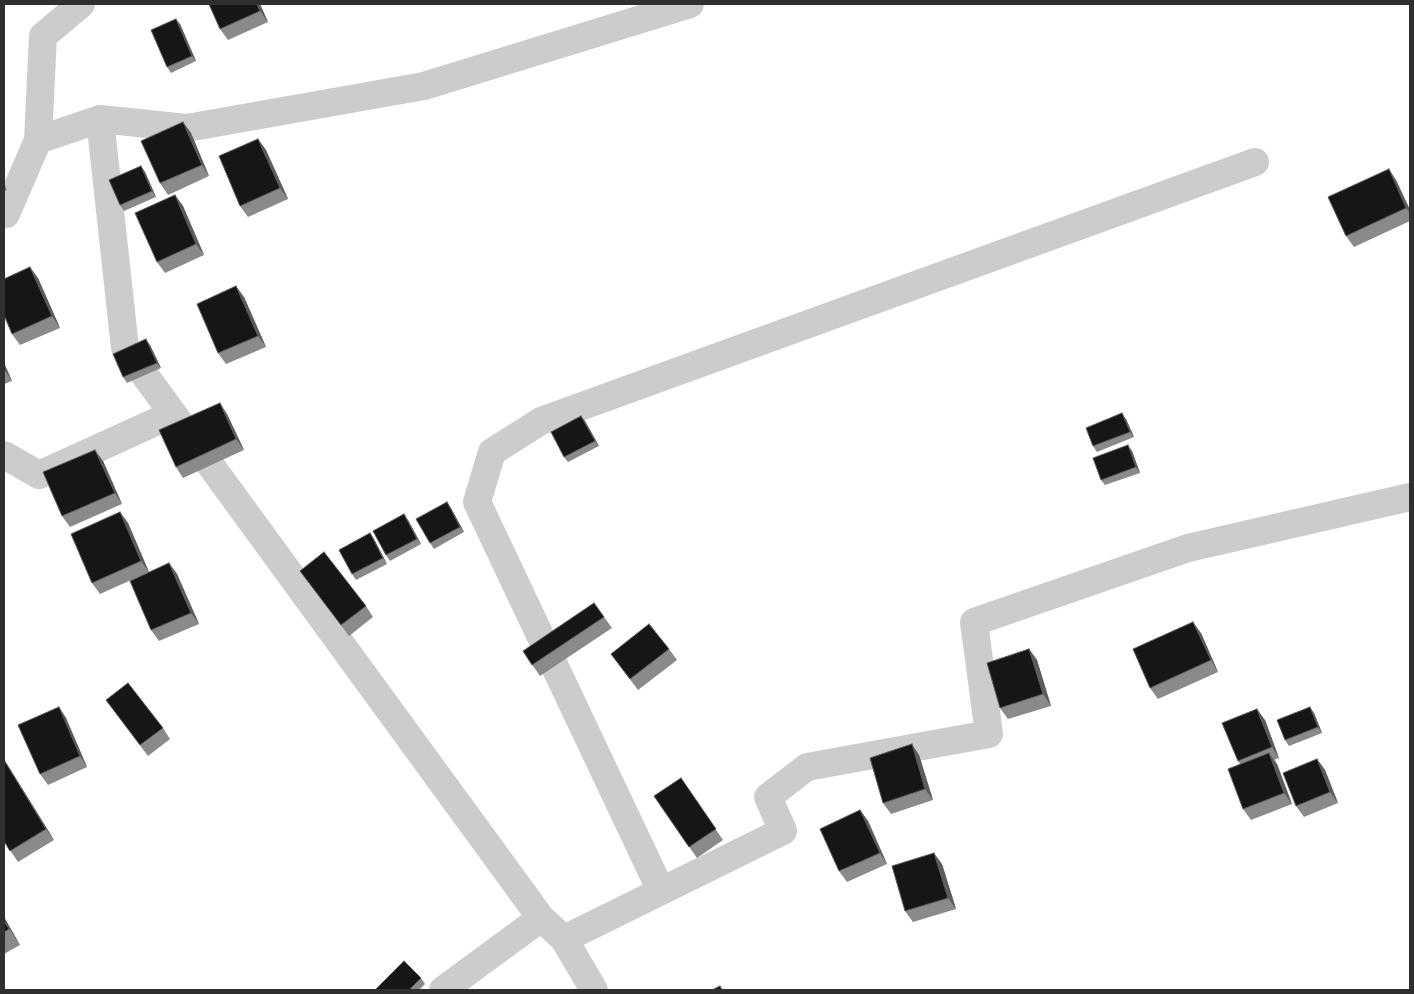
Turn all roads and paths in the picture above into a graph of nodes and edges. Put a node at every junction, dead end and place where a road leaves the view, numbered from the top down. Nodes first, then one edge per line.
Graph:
1 (81, 4) edge
2 (690, 4) edge
3 (100, 119) junction
4 (38, 140) junction
5 (1254, 162) dead end
6 (4, 214) edge
7 (173, 414) junction
8 (4, 455) edge
9 (1410, 497) edge
10 (661, 891) junction
11 (541, 918) junction
12 (564, 939) junction
13 (443, 990) edge
14 (594, 990) edge

1 - 4 street
2 - 3 street
3 - 4 street
3 - 7 street
4 - 6 street
5 - 10 street
7 - 8 street
7 - 11 street
9 - 10 street
10 - 12 street
11 - 12 street
11 - 13 street
12 - 14 street

